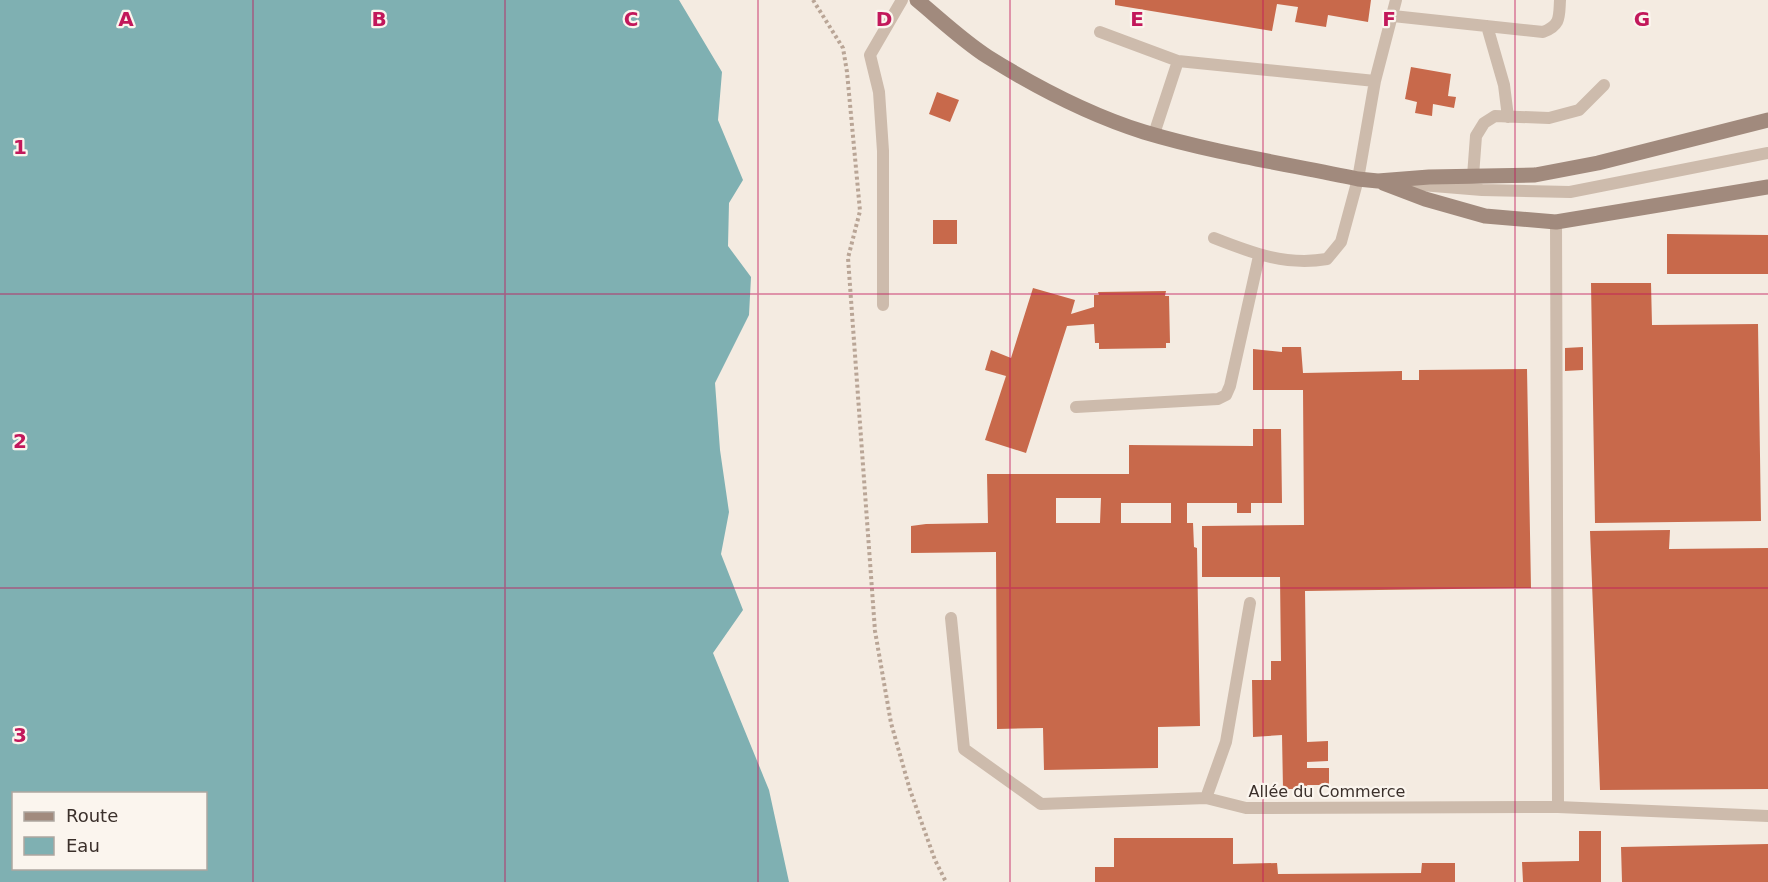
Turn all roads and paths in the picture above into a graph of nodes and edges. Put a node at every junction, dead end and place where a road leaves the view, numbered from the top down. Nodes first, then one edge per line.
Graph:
1 (813, 0) edge
2 (902, 0) edge
3 (917, 0) edge
4 (1396, 0) edge
5 (1560, 0) edge
6 (1393, 16) junction
7 (1487, 26) junction
8 (1100, 32) dead end
9 (1178, 61) junction
10 (1375, 81) junction
11 (1604, 85) dead end
12 (1508, 117) junction
13 (1768, 120) edge
14 (1154, 134) junction
15 (1768, 153) edge
16 (1473, 176) junction
17 (1358, 179) junction
18 (1378, 181) junction
19 (1768, 187) edge
20 (1556, 222) junction
21 (1214, 237) dead end
22 (1259, 256) junction
23 (883, 305) dead end
24 (1076, 407) dead end
25 (1250, 603) dead end
26 (951, 618) dead end
27 (1206, 798) junction
28 (1558, 807) junction
29 (1768, 816) edge
30 (946, 882) edge

1 - 30 path
2 - 23 lane
3 - 14 street
4 - 6 lane
5 - 7 lane
6 - 7 lane
6 - 10 lane
7 - 12 lane
8 - 9 lane
9 - 10 lane
9 - 14 lane
10 - 17 lane
11 - 12 lane
12 - 16 lane
13 - 16 street
14 - 17 street
15 - 18 lane
16 - 18 street
17 - 18 street
17 - 22 lane
18 - 20 street
19 - 20 street
20 - 28 lane
21 - 22 lane
22 - 24 lane
25 - 27 lane
26 - 27 lane, Allée du Commerce
27 - 28 lane, Allée du Commerce
28 - 29 lane, Allée du Commerce

